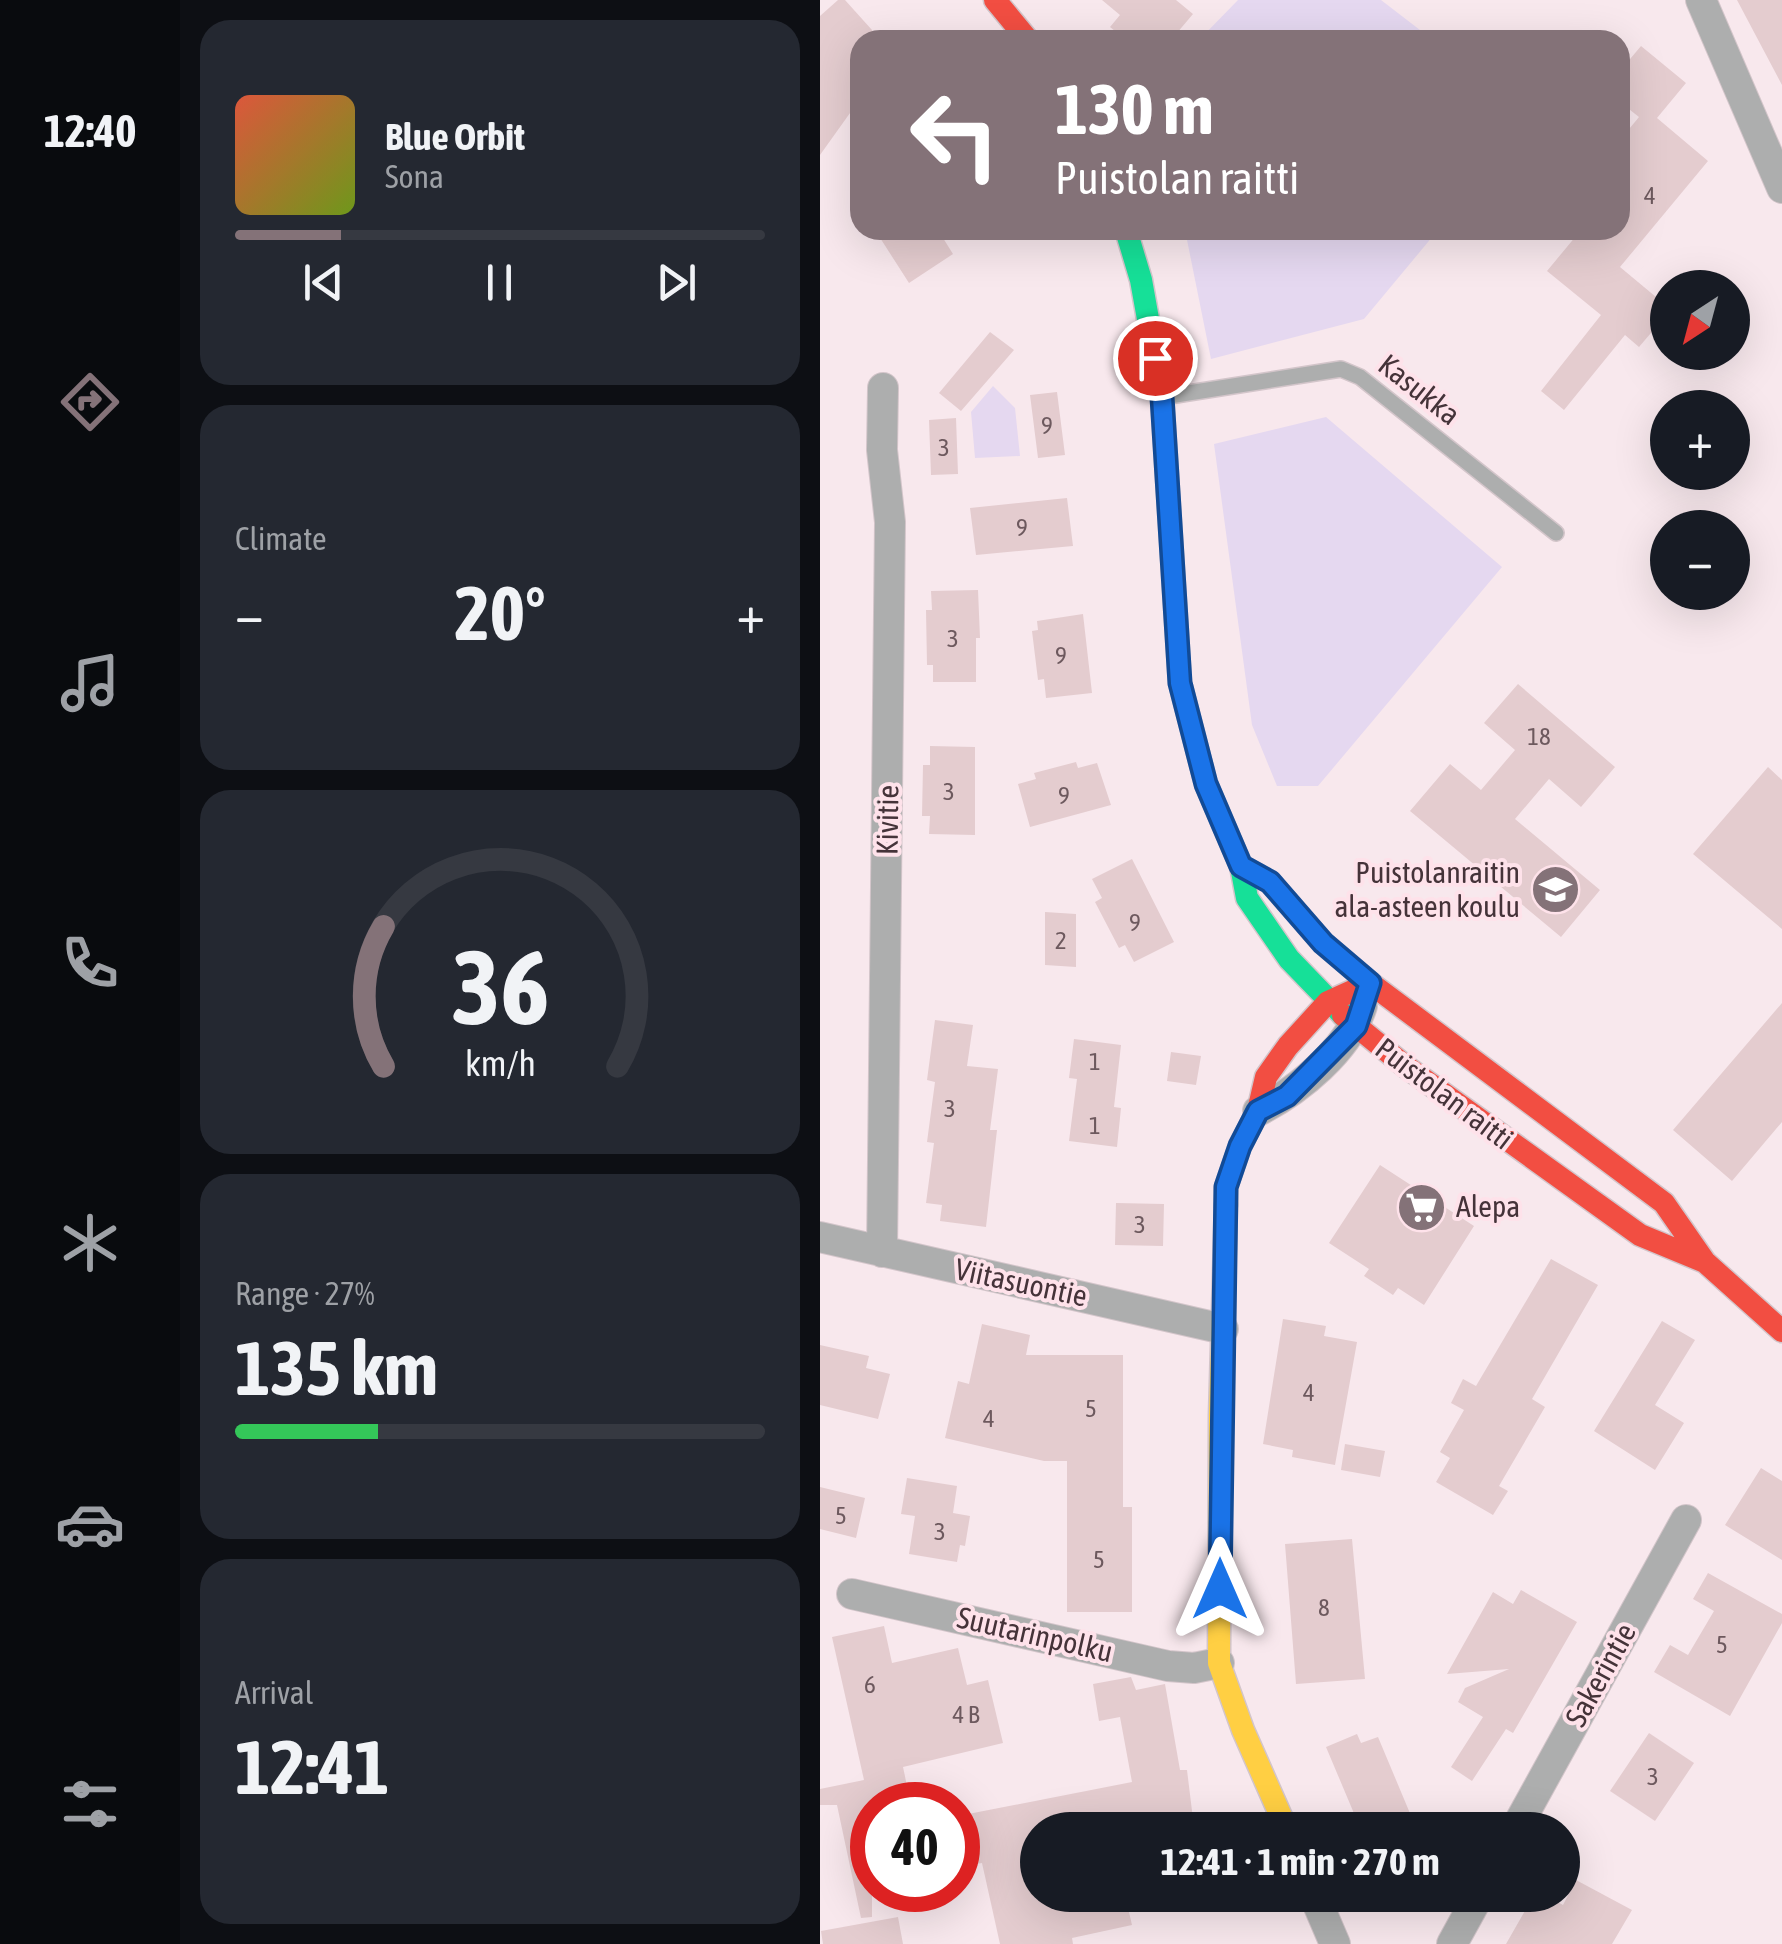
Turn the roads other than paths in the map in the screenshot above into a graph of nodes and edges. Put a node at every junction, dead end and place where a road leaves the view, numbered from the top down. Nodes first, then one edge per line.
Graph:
1 (995, 0) edge
2 (1701, 0) edge
3 (1020, 30) edge
4 (1782, 188) edge
5 (1129, 240) edge
6 (883, 388) dead end
7 (1162, 397) junction
8 (1556, 533) dead end
9 (1241, 866) junction
10 (1370, 983) junction
11 (1328, 1002) junction
12 (1356, 1026) junction
13 (1258, 1111) junction
14 (820, 1237) edge
15 (882, 1252) junction
16 (1705, 1262) junction
17 (1223, 1329) junction
18 (1782, 1331) edge
19 (1686, 1520) dead end
20 (852, 1594) dead end
21 (1219, 1664) junction
22 (1279, 1812) edge
23 (1525, 1812) edge
24 (1321, 1912) edge
25 (1470, 1912) edge
26 (1335, 1944) edge
27 (1452, 1944) edge

1 - 3 main road
2 - 4 street
5 - 7 main road, Puistolan raitti
6 - 15 street, Kivitie
7 - 8 lane, Kasukka
7 - 9 main road, Puistolan raitti
9 - 10 main road, Puistolan raitti
9 - 11 main road, Puistolan raitti
10 - 11 main road
10 - 12 street
10 - 16 main road, Puistolan raitti
11 - 12 main road, Puistolan raitti
11 - 13 main road
12 - 13 street
12 - 16 main road, Puistolan raitti
13 - 17 main road
14 - 15 street, Viitasuontie
15 - 17 street, Viitasuontie
16 - 18 main road, Puistolan raitti
17 - 21 main road
19 - 23 street, Sakerintie
20 - 21 street, Suutarinpolku
21 - 22 main road
24 - 26 street
25 - 27 street

